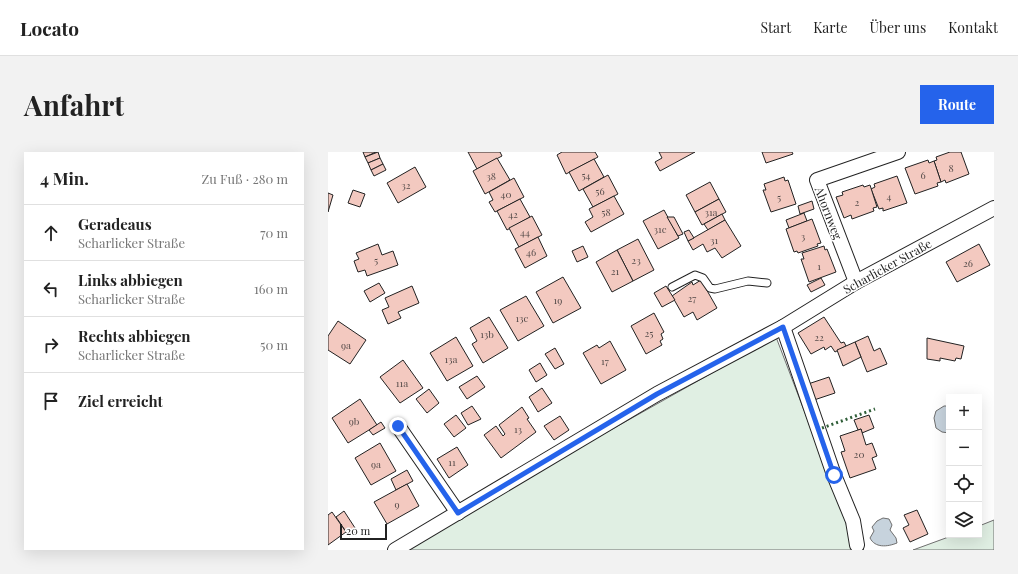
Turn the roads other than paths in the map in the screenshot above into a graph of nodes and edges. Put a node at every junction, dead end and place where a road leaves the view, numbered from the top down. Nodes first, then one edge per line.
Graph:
1 (898, 152) edge
2 (994, 208) edge
3 (856, 282) junction
4 (767, 283) dead end
5 (672, 287) dead end
6 (783, 327) junction
7 (398, 426) dead end
8 (458, 513) junction
9 (857, 545) dead end
10 (395, 550) edge

1 - 3 street, Ahornweg
2 - 3 street, Scharlicker Straße
3 - 6 street, Scharlicker Straße
4 - 5 lane
6 - 8 street, Scharlicker Straße
6 - 9 street
7 - 8 street
8 - 10 street, Scharlicker Straße

